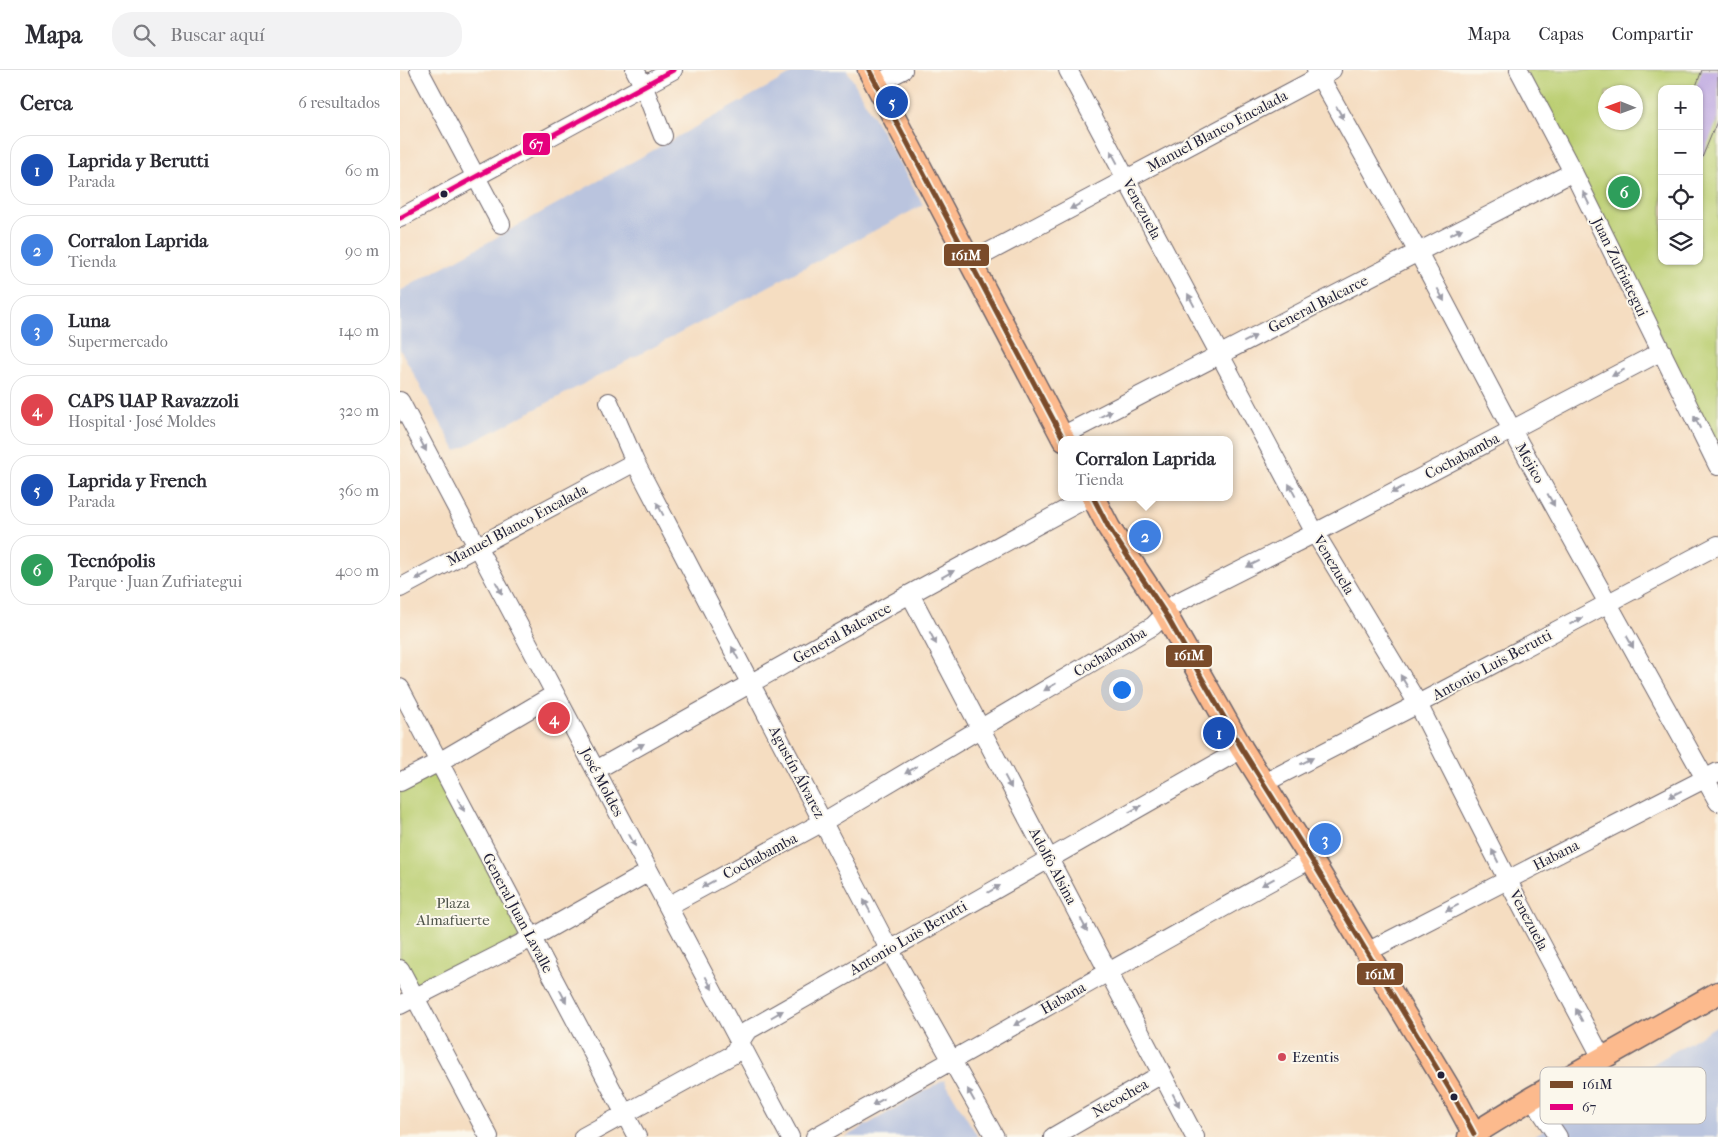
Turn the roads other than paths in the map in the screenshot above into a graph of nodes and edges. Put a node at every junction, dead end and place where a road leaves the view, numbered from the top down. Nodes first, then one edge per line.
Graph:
1 (419, 70) edge
2 (673, 70) edge
3 (904, 70) edge
4 (1068, 70) edge
5 (1519, 70) edge
6 (1323, 72) edge
7 (872, 77) edge
8 (639, 78) edge
9 (663, 136) dead end
10 (1573, 172) junction
11 (475, 177) junction
12 (1126, 180) junction
13 (400, 218) edge
14 (502, 224) dead end
15 (1418, 252) junction
16 (970, 262) junction
17 (1662, 351) junction
18 (1220, 355) junction
19 (609, 402) dead end
20 (401, 404) edge
21 (1512, 430) junction
22 (1062, 436) edge
23 (1067, 436) edge
24 (635, 462) junction
25 (1718, 466) edge
26 (1082, 501) edge
27 (1095, 501) edge
28 (1315, 533) junction
29 (1718, 545) edge
30 (477, 547) junction
31 (400, 588) edge
32 (910, 594) junction
33 (1608, 604) junction
34 (1164, 614) junction
35 (751, 684) junction
36 (400, 688) edge
37 (555, 694) junction
38 (1418, 704) junction
39 (980, 728) junction
40 (1242, 748) junction
41 (439, 762) junction
42 (596, 770) junction
43 (1711, 776) edge
44 (400, 782) edge
45 (1264, 783) junction
46 (1718, 802) edge
47 (823, 822) junction
48 (1048, 858) junction
49 (1311, 858) junction
50 (649, 872) junction
51 (1507, 879) junction
52 (668, 906) junction
53 (532, 938) junction
54 (889, 949) junction
55 (1367, 952) junction
56 (400, 969) edge
57 (1108, 972) junction
58 (1718, 993) edge
59 (407, 1001) edge
60 (740, 1043) junction
61 (1602, 1058) junction
62 (952, 1061) junction
63 (1586, 1067) edge
64 (1162, 1074) junction
65 (1540, 1093) edge
66 (1532, 1098) junction
67 (1540, 1110) edge
68 (625, 1114) junction
69 (1549, 1124) edge
70 (1471, 1136) edge
71 (489, 1137) edge
72 (583, 1137) edge
73 (638, 1137) edge
74 (790, 1137) edge
75 (815, 1137) edge
76 (995, 1137) edge
77 (1053, 1137) edge
78 (1196, 1137) edge
79 (1558, 1137) edge

1 - 11 street
2 - 8 street
3 - 7 street
12 -> 4 street, Venezuela
5 - 10 street, Juan Zufriategui
6 - 12 street, Manuel Blanco Encalada
6 -> 15 street, Mejico
7 - 16 main road
8 - 9 street
8 - 11 street
15 -> 10 street, General Balcarce
17 -> 10 street, Juan Zufriategui
11 - 13 street
11 - 14 street
12 -> 16 street, Manuel Blanco Encalada
18 -> 12 street, Venezuela
18 -> 15 street, General Balcarce
15 -> 21 street, Mejico
16 - 22 main road
17 -> 21 street, Cochabamba
25 -> 17 street, Juan Zufriategui
23 -> 18 street, General Balcarce
28 -> 18 street, Venezuela
19 - 24 street, Agustín Álvarez
20 -> 30 street, José Moldes
21 -> 28 street, Cochabamba
21 -> 33 street, Mejico
24 - 30 street, Manuel Blanco Encalada
35 -> 24 street, Agustín Álvarez
32 -> 26 street, General Balcarce
27 - 34 main road
28 -> 34 street, Cochabamba
38 -> 28 street, Venezuela
29 - 33 street, Antonio Luis Berutti
30 -> 31 street, Manuel Blanco Encalada
30 -> 37 street, José Moldes
32 - 35 street, General Balcarce
32 -> 39 street, Adolfo Alsina
38 -> 33 street, Antonio Luis Berutti
33 -> 43 street, Mejico
34 -> 39 street, Cochabamba
34 - 40 main road
42 -> 35 street, General Balcarce
35 - 47 street, Agustín Álvarez
36 - 41 street, General Juan Lavalle
37 - 41 street
37 - 42 street, José Moldes
45 -> 38 street, Antonio Luis Berutti
51 -> 38 street, Venezuela
39 -> 47 street, Cochabamba
39 -> 48 street, Adolfo Alsina
40 - 45 main road
48 -> 40 street, Antonio Luis Berutti
41 - 44 street
41 -> 53 street, General Juan Lavalle
42 -> 50 street, José Moldes
43 - 46 street, Mejico
43 -> 51 street, Habana
45 - 49 main road
47 -> 52 street, Cochabamba
54 -> 47 street, Agustín Álvarez
54 -> 48 street, Antonio Luis Berutti
48 -> 57 street, Adolfo Alsina
49 - 55 main road
49 -> 57 street, Habana
50 - 52 street, José Moldes
50 - 53 street
51 -> 55 street, Habana
61 -> 51 street, Venezuela
52 -> 60 street, José Moldes
53 - 59 street
53 -> 68 street, General Juan Lavalle
60 -> 54 street, Antonio Luis Berutti
54 - 62 street, Agustín Álvarez
55 - 70 main road
56 - 59 street
57 -> 62 street, Habana
57 - 64 street, Adolfo Alsina
58 - 61 main road
59 - 71 street
60 - 68 street, Antonio Luis Berutti
60 - 74 street, José Moldes
61 - 63 main road
62 -> 75 street, Habana
76 -> 62 street, Agustín Álvarez
64 - 77 street, Necochea
64 -> 78 street, Adolfo Alsina
65 - 66 main road
66 - 67 street
66 - 70 main road
68 - 72 street, Antonio Luis Berutti
68 - 73 street, General Juan Lavalle
69 - 79 street

